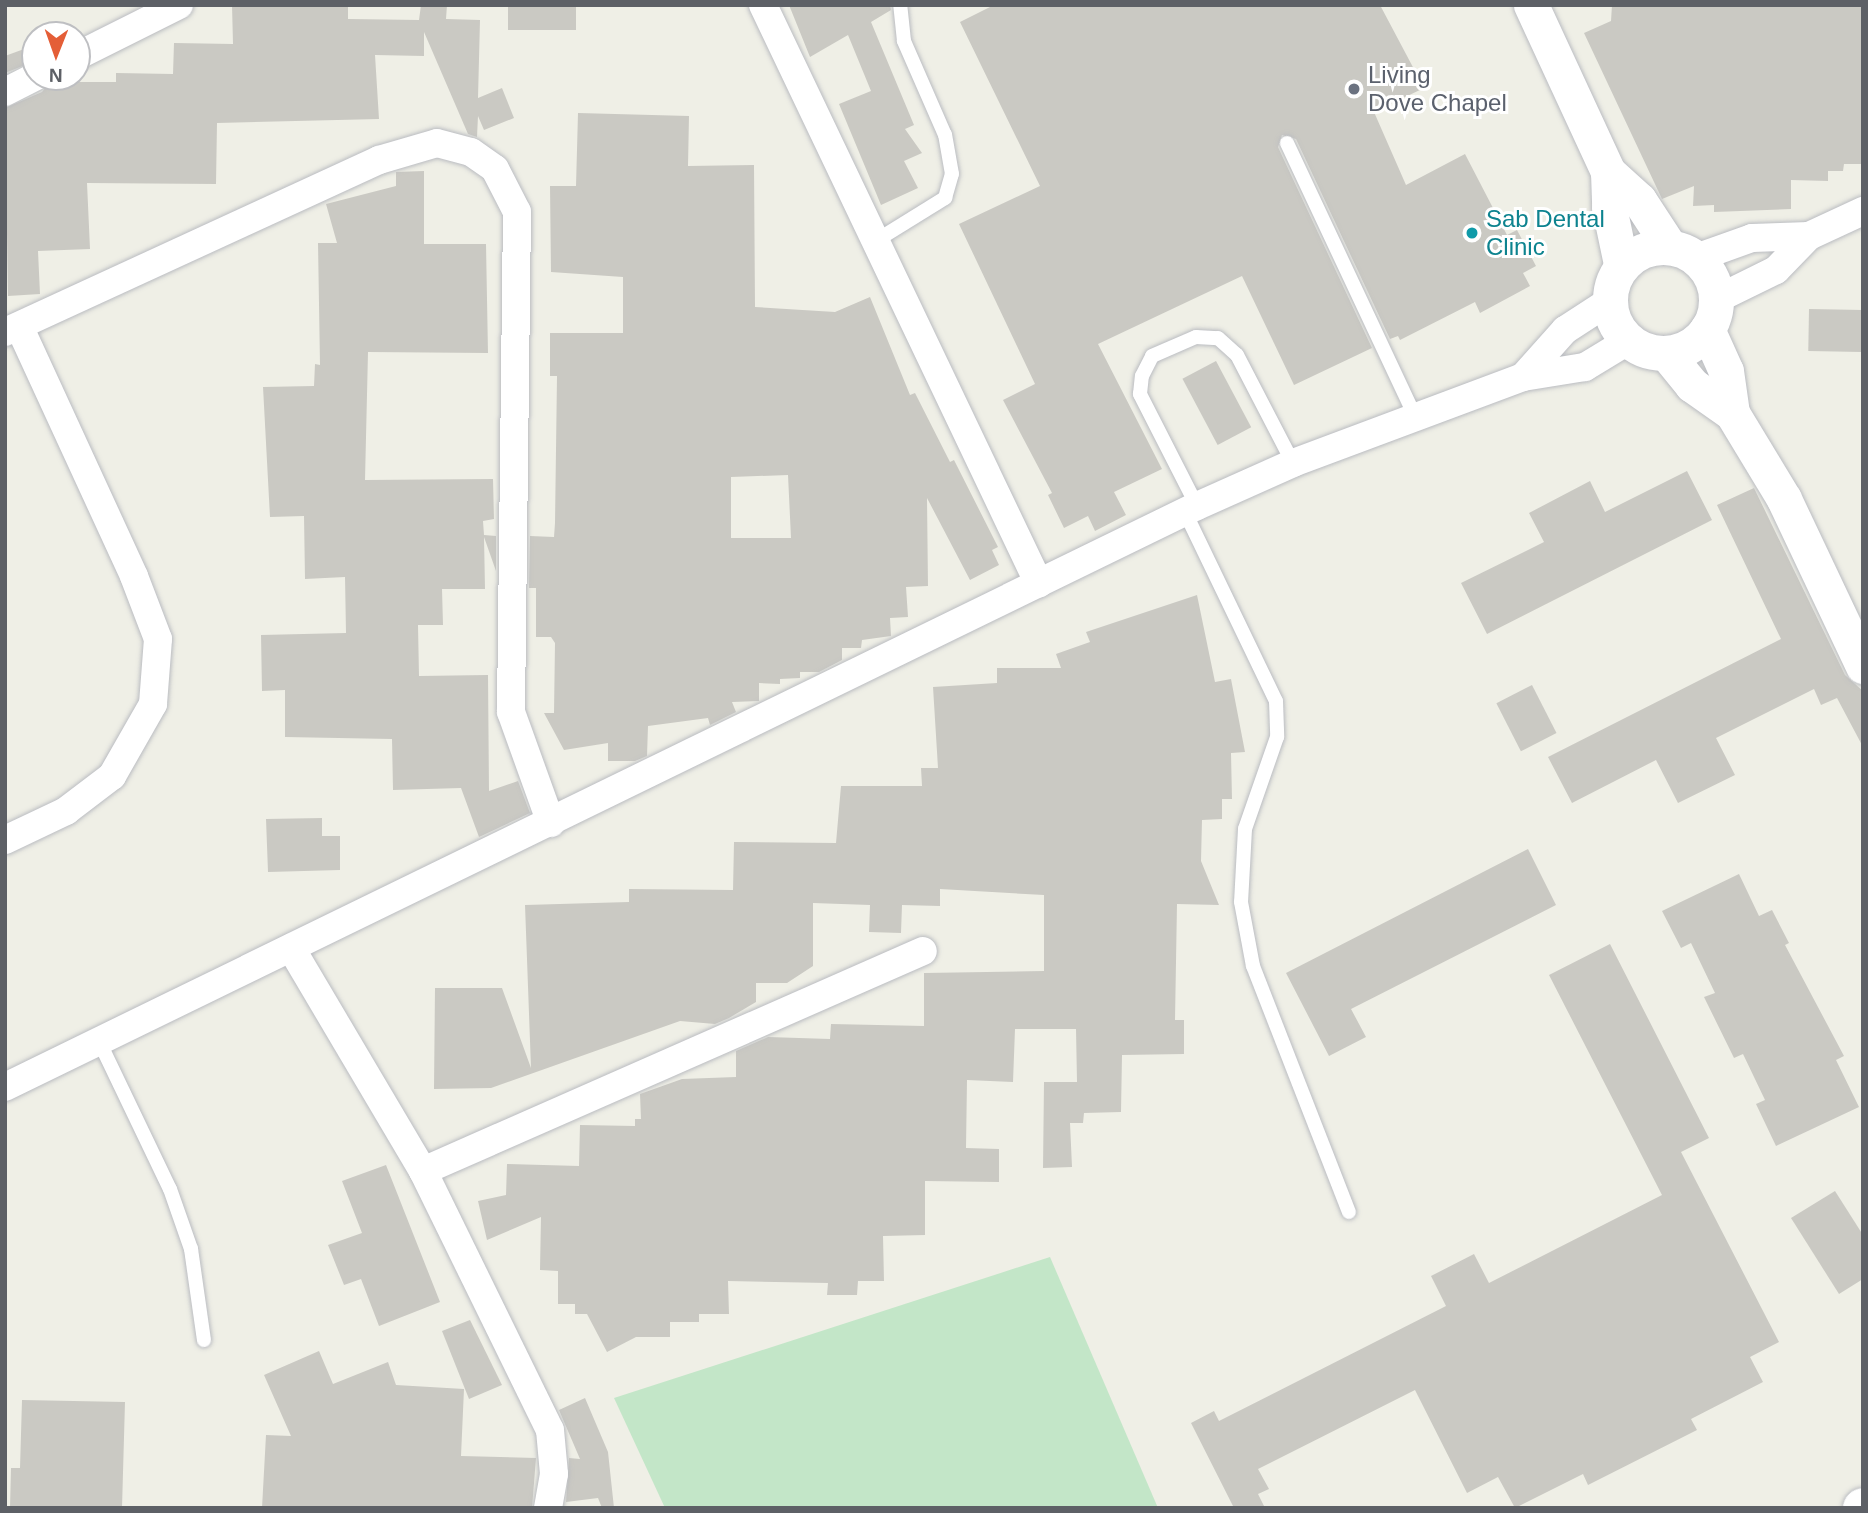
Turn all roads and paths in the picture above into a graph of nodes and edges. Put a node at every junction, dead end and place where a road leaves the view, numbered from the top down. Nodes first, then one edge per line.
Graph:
1 (179, 5) edge
2 (763, 5) edge
3 (900, 5) edge
4 (1531, 5) edge
5 (91, 49) edge
6 (21, 84) edge
7 (5, 92) edge
8 (1287, 143) dead end
9 (1608, 172) junction
10 (1863, 211) edge
11 (1809, 236) junction
12 (874, 242) junction
13 (1683, 252) junction
14 (1621, 264) junction
15 (1608, 302) junction
16 (1712, 314) junction
17 (12, 329) edge
18 (1628, 341) junction
19 (1666, 353) junction
20 (1523, 377) junction
21 (1732, 413) junction
22 (1416, 418) junction
23 (1293, 463) junction
24 (1191, 509) junction
25 (1039, 584) junction
26 (1863, 666) edge
27 (551, 823) junction
28 (5, 840) edge
29 (291, 948) junction
30 (923, 951) dead end
31 (99, 1041) junction
32 (5, 1087) edge
33 (423, 1171) junction
34 (1349, 1212) dead end
35 (204, 1340) dead end
36 (548, 1508) edge

1 - 5 street
2 - 12 street
3 - 12 lane
4 - 9 street
6 - 7 street
8 - 22 lane
9 - 13 street
9 - 14 street
10 - 11 street
11 - 13 street
11 - 16 street
12 - 25 street
13 - 14 street
13 - 16 street
14 - 15 street
15 - 18 street
15 - 20 street
16 - 19 street
16 - 21 street
17 - 27 street
17 - 28 street
18 - 19 street
18 - 20 street
19 - 21 street
20 - 22 street
21 - 26 street
22 - 23 street
23 - 24 street
23 - 24 lane
24 - 25 street
24 - 34 lane
25 - 27 street
27 - 29 street
29 - 31 street
29 - 33 street
30 - 33 street
31 - 32 street
31 - 35 lane
33 - 36 street

